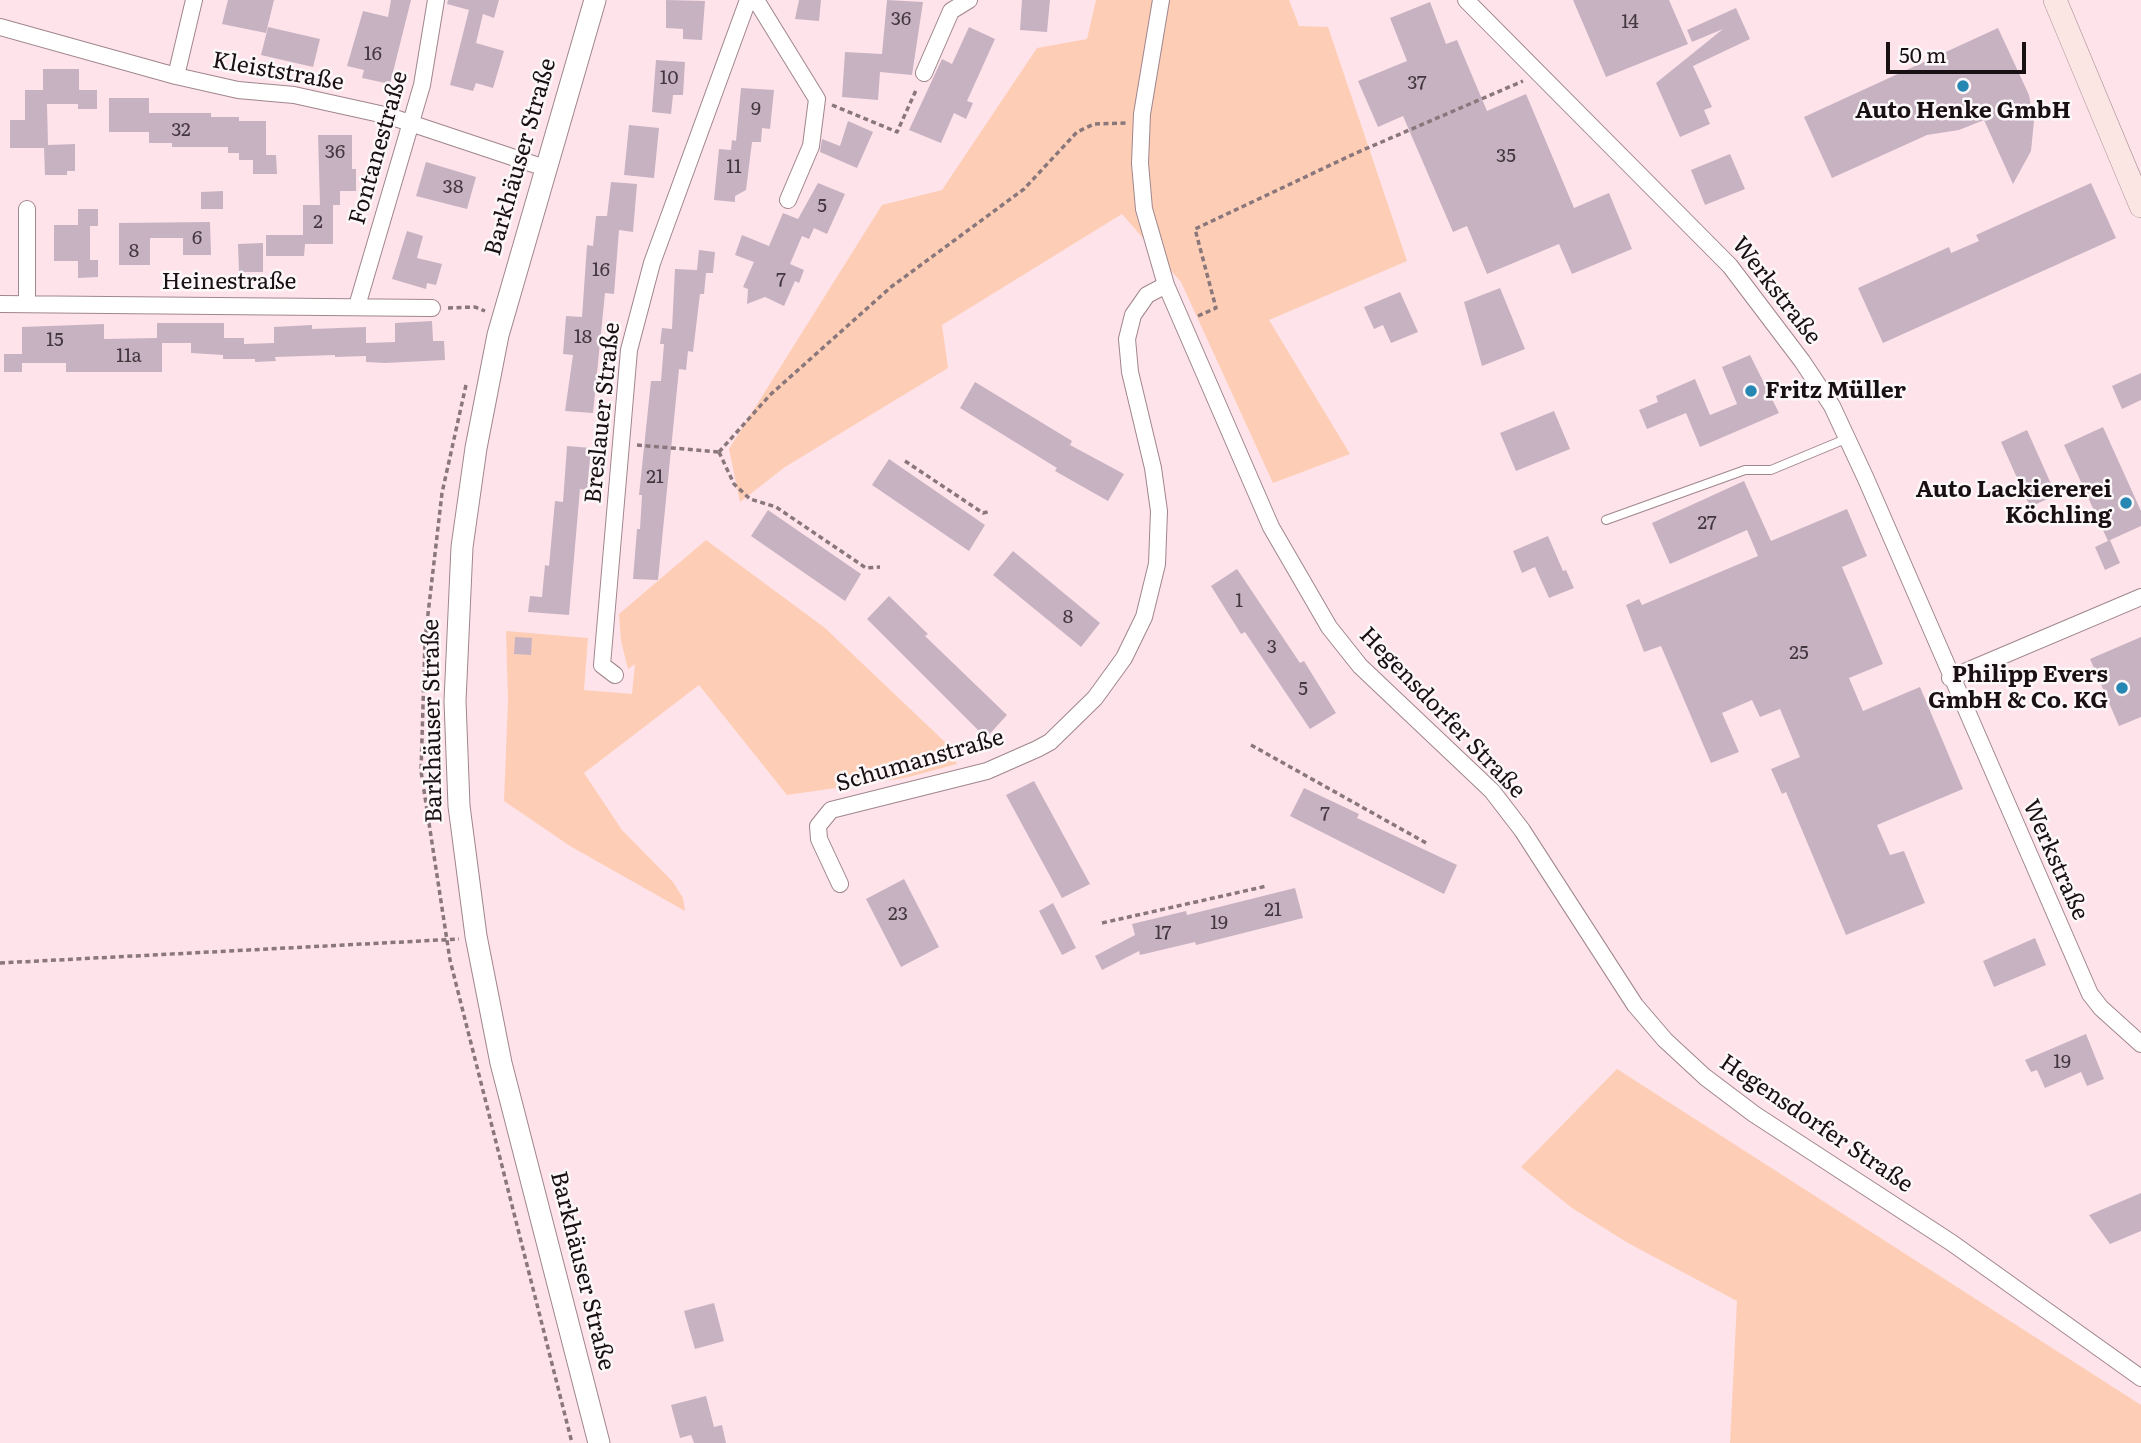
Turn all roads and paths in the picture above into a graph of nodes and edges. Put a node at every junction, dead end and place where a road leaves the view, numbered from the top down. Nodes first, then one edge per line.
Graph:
1 (194, 0) edge
2 (436, 0) edge
3 (595, 0) edge
4 (748, 0) edge
5 (756, 0) edge
6 (969, 0) edge
7 (1161, 0) edge
8 (1466, 0) edge
9 (2055, 0) edge
10 (0, 27) edge
11 (924, 73) joint
12 (1537, 75) junction
13 (176, 76) junction
14 (817, 99) junction
15 (411, 125) junction
16 (1142, 125) junction
17 (545, 168) junction
18 (788, 200) dead end
19 (2141, 206) edge
20 (27, 209) dead end
21 (1167, 285) junction
22 (0, 304) edge
23 (27, 304) junction
24 (357, 306) junction
25 (432, 308) joint
26 (1216, 308) dead end
27 (490, 313) dead end
28 (1848, 439) junction
29 (621, 444) junction
30 (719, 452) junction
31 (905, 461) dead end
32 (991, 511) dead end
33 (1606, 520) dead end
34 (880, 567) dead end
35 (2141, 597) edge
36 (615, 675) dead end
37 (1950, 678) junction
38 (1251, 746) dead end
39 (1428, 844) dead end
40 (840, 884) dead end
41 (1267, 886) dead end
42 (1102, 923) dead end
43 (476, 936) junction
44 (0, 963) edge
45 (2141, 1044) edge
46 (2141, 1378) edge
47 (599, 1443) edge

1 - 13 street
2 - 15 street, Fontanestraße
3 - 17 street, Barkhäuser Straße
4 - 29 street, Breslauer Straße
5 - 14 street
6 - 11 street
7 - 16 street, Hegensdorfer Straße
8 - 12 street, Werkstraße
9 - 19 main road
10 - 13 street, Kleiststraße
11 - 14 path
12 - 26 path
12 - 28 street, Werkstraße
13 - 15 street, Kleiststraße
14 - 18 street
15 - 17 street, Kleiststraße
15 - 24 street, Fontanestraße
16 - 21 street, Hegensdorfer Straße
16 - 30 path
17 - 43 street, Barkhäuser Straße
20 - 23 street
21 - 40 street, Schumanstraße
21 - 46 street, Hegensdorfer Straße
22 - 23 street, Heinestraße
23 - 24 street, Heinestraße
24 - 25 street, Heinestraße
25 - 27 path
28 - 33 lane
28 - 37 street, Werkstraße
29 - 30 path
29 - 36 street, Breslauer Straße
30 - 34 path
31 - 32 path
35 - 37 street
37 - 45 street, Werkstraße
38 - 39 path
41 - 42 path
43 - 44 path
43 - 47 street, Barkhäuser Straße

